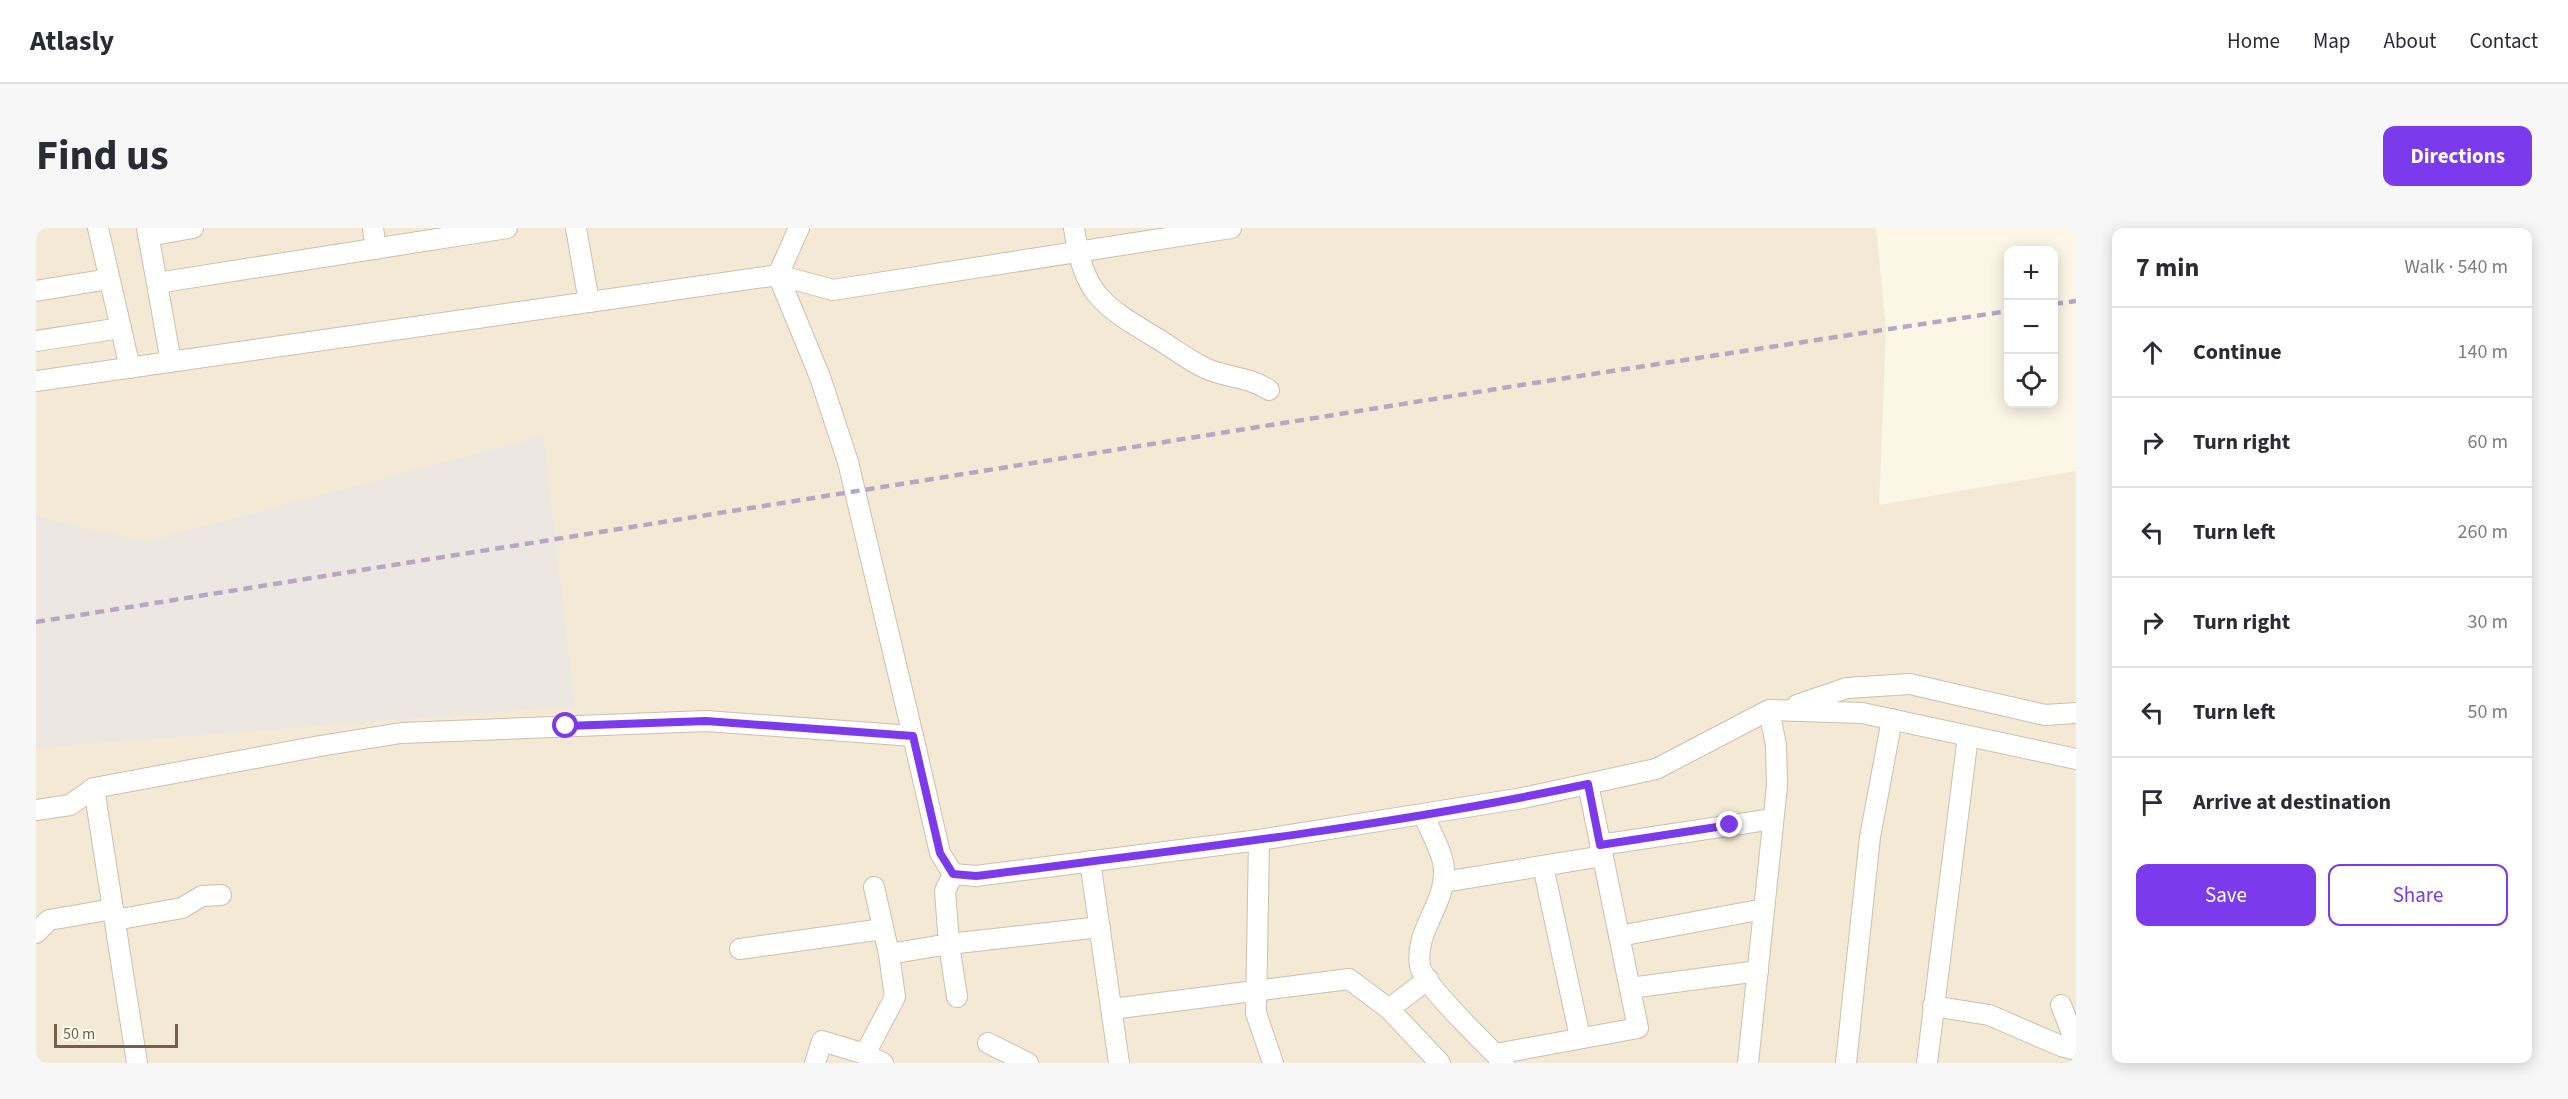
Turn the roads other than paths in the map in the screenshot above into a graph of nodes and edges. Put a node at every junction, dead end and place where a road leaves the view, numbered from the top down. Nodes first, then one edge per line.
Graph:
1 (98, 228) edge
2 (193, 228) edge
3 (373, 228) edge
4 (507, 228) edge
5 (576, 228) edge
6 (799, 228) edge
7 (1074, 228) edge
8 (1231, 228) edge
9 (147, 232) edge
10 (1147, 234) edge
11 (376, 249) junction
12 (1077, 252) junction
13 (778, 275) junction
14 (109, 279) junction
15 (157, 283) junction
16 (37, 286) edge
17 (589, 302) junction
18 (121, 328) junction
19 (36, 341) edge
20 (171, 362) junction
21 (130, 368) junction
22 (36, 381) edge
23 (1269, 390) dead end
24 (1778, 710) junction
25 (2076, 713) edge
26 (1892, 719) junction
27 (913, 736) junction
28 (1968, 736) junction
29 (2076, 759) edge
30 (1588, 784) junction
31 (94, 788) junction
32 (36, 810) edge
33 (1423, 814) junction
34 (1773, 819) junction
35 (1258, 840) junction
36 (1601, 850) junction
37 (1090, 861) junction
38 (1543, 866) junction
39 (953, 874) junction
40 (1444, 882) junction
41 (874, 887) dead end
42 (221, 895) dead end
43 (1764, 909) junction
44 (114, 914) junction
45 (1100, 927) junction
46 (883, 928) junction
47 (36, 933) edge
48 (1619, 936) junction
49 (949, 944) junction
50 (740, 949) dead end
51 (889, 954) junction
52 (1758, 971) junction
53 (1428, 979) junction
54 (1630, 988) junction
55 (1256, 991) junction
56 (957, 997) dead end
57 (2061, 1005) dead end
58 (1933, 1006) junction
59 (1389, 1009) junction
60 (1112, 1010) junction
61 (1580, 1037) junction
62 (988, 1044) dead end
63 (2076, 1044) edge
64 (2076, 1050) edge
65 (865, 1054) junction
66 (1274, 1059) edge
67 (1500, 1059) edge
68 (137, 1063) edge
69 (815, 1063) edge
70 (883, 1063) edge
71 (1028, 1063) edge
72 (1119, 1063) edge
73 (1440, 1063) edge
74 (1748, 1063) edge
75 (1846, 1063) edge
76 (1927, 1063) edge

1 - 14 street
2 - 9 street
3 - 11 street
4 - 11 street
5 - 17 street
6 - 13 street
7 - 12 street
8 - 10 street
9 - 15 street
10 - 12 street
11 - 15 street
12 - 13 street
12 - 23 street
13 - 17 street
13 - 27 street
14 - 16 street
14 - 18 street
15 - 20 street
17 - 20 street
18 - 19 street
18 - 21 street
20 - 21 street
21 - 22 street
24 - 25 street
24 - 26 street
24 - 30 street
24 - 34 street
26 - 28 street
26 - 75 street
27 - 31 street
27 - 39 street
28 - 29 street
28 - 58 street
30 - 33 street
30 - 36 street
31 - 32 street
31 - 44 street
33 - 35 street
33 - 40 street
34 - 36 street
34 - 43 street
35 - 37 street
35 - 55 street
36 - 38 street
36 - 48 street
37 - 39 street
37 - 45 street
38 - 40 street
38 - 61 street
39 - 49 street
40 - 53 street
41 - 46 street
42 - 44 street
43 - 48 street
43 - 52 street
44 - 47 street
44 - 68 street
45 - 49 street
45 - 60 street
46 - 50 street
46 - 51 street
48 - 54 street
49 - 51 street
49 - 56 street
51 - 65 street
52 - 54 street
52 - 74 street
53 - 59 street
53 - 67 street
54 - 61 street
55 - 59 street
55 - 60 street
55 - 66 street
57 - 63 street
58 - 64 street
58 - 76 street
59 - 73 street
60 - 72 street
61 - 67 street
62 - 71 street
65 - 69 street
65 - 70 street

